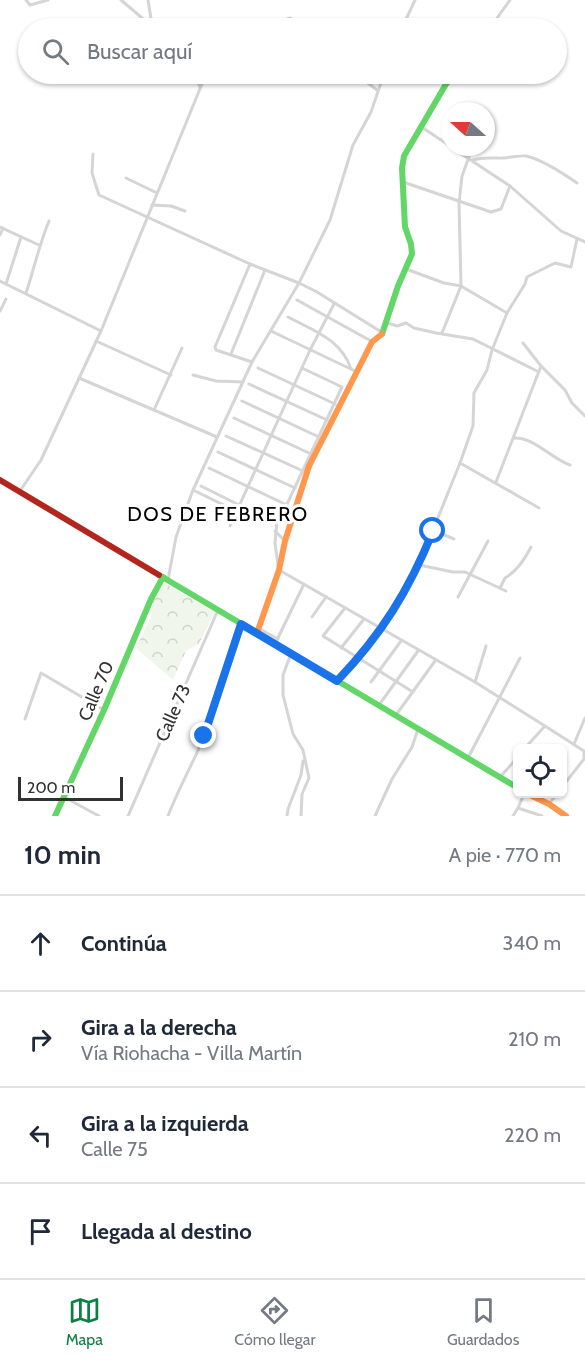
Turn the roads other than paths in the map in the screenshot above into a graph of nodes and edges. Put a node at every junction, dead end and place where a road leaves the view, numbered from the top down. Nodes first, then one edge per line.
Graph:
1 (26, 0) edge
2 (48, 0) edge
3 (121, 0) edge
4 (148, 0) edge
5 (415, 0) edge
6 (510, 0) edge
7 (142, 18) edge
8 (151, 18) edge
9 (407, 18) edge
10 (497, 18) edge
11 (198, 84) edge
12 (202, 84) edge
13 (369, 84) edge
14 (380, 84) edge
15 (446, 84) edge
16 (200, 88) junction
17 (377, 90) junction
18 (420, 126) junction
19 (441, 140) edge
20 (93, 154) dead end
21 (466, 156) edge
22 (471, 159) junction
23 (126, 178) dead end
24 (403, 182) junction
25 (577, 183) dead end
26 (510, 186) junction
27 (157, 193) junction
28 (459, 203) junction
29 (152, 205) junction
30 (185, 211) dead end
31 (147, 217) junction
32 (49, 221) dead end
33 (1, 228) edge
34 (0, 235) edge
35 (21, 237) junction
36 (577, 239) junction
37 (585, 242) edge
38 (39, 246) junction
39 (250, 264) junction
40 (406, 269) junction
41 (265, 270) junction
42 (0, 281) edge
43 (299, 283) junction
44 (6, 284) junction
45 (461, 286) junction
46 (26, 293) junction
47 (6, 298) dead end
48 (297, 300) dead end
49 (334, 304) junction
50 (0, 311) edge
51 (507, 313) junction
52 (288, 317) dead end
53 (327, 317) junction
54 (388, 323) junction
55 (101, 331) junction
56 (271, 331) junction
57 (319, 333) junction
58 (383, 333) junction
59 (442, 333) junction
60 (96, 341) junction
61 (372, 342) junction
62 (523, 343) dead end
63 (182, 348) dead end
64 (310, 350) junction
65 (492, 350) junction
66 (230, 355) junction
67 (252, 362) junction
68 (541, 366) junction
69 (258, 368) dead end
70 (302, 368) junction
71 (354, 370) junction
72 (539, 372) junction
73 (171, 375) junction
74 (194, 375) dead end
75 (79, 378) junction
76 (243, 382) junction
77 (249, 384) dead end
78 (294, 385) junction
79 (287, 401) junction
80 (242, 402) dead end
81 (335, 404) junction
82 (154, 410) junction
83 (585, 416) edge
84 (234, 418) dead end
85 (279, 418) junction
86 (327, 420) junction
87 (271, 435) junction
88 (226, 436) dead end
89 (217, 437) junction
90 (320, 437) junction
91 (514, 438) junction
92 (218, 452) dead end
93 (263, 452) junction
94 (311, 454) junction
95 (460, 463) junction
96 (570, 465) dead end
97 (209, 468) dead end
98 (255, 470) junction
99 (303, 471) junction
100 (0, 480) edge
101 (496, 482) junction
102 (201, 486) dead end
103 (248, 487) junction
104 (295, 488) junction
105 (193, 490) junction
106 (20, 491) junction
107 (239, 505) junction
108 (287, 505) junction
109 (539, 508) dead end
110 (237, 511) junction
111 (277, 521) junction
112 (230, 526) dead end
113 (275, 531) junction
114 (433, 531) junction
115 (454, 539) dead end
116 (285, 541) junction
117 (488, 542) dead end
118 (531, 547) dead end
119 (419, 565) junction
120 (278, 567) junction
121 (471, 575) junction
122 (165, 578) junction
123 (304, 584) junction
124 (500, 588) junction
125 (506, 591) dead end
126 (326, 597) junction
127 (458, 597) dead end
128 (345, 608) junction
129 (218, 610) junction
130 (312, 617) dead end
131 (364, 619) junction
132 (241, 624) junction
133 (382, 630) junction
134 (258, 631) junction
135 (400, 640) junction
136 (276, 642) junction
137 (486, 646) dead end
138 (341, 648) junction
139 (418, 651) junction
140 (291, 654) junction
141 (359, 658) junction
142 (520, 658) dead end
143 (435, 661) junction
144 (379, 671) junction
145 (337, 681) junction
146 (396, 681) junction
147 (371, 682) dead end
148 (475, 682) junction
149 (413, 692) junction
150 (500, 698) junction
151 (379, 705) junction
152 (104, 710) junction
153 (396, 715) junction
154 (585, 718) edge
155 (25, 719) dead end
156 (545, 726) junction
157 (418, 728) junction
158 (529, 744) edge
159 (574, 744) junction
160 (468, 758) junction
161 (303, 760) junction
162 (513, 763) edge
163 (500, 777) junction
164 (567, 780) edge
165 (513, 785) edge
166 (64, 797) junction
167 (524, 798) edge
168 (535, 798) edge
169 (554, 798) edge
170 (549, 804) junction
171 (518, 808) junction
172 (56, 816) edge
173 (99, 816) edge
174 (128, 816) edge
175 (168, 816) edge
176 (287, 816) edge
177 (301, 816) edge
178 (375, 816) edge
179 (513, 816) edge
180 (542, 816) edge
181 (566, 816) edge

1 - 2 street
3 - 7 street
4 - 8 street
5 - 9 street
6 - 10 street
11 - 16 street
12 - 16 street
13 - 17 street
14 - 17 street
15 - 18 street
16 - 27 street
17 - 43 street
18 - 19 street
18 - 24 street
20 - 31 street
21 - 22 street
22 - 25 street
22 - 26 street
22 - 28 street
23 - 27 street
24 - 28 street
24 - 40 street
26 - 28 street
26 - 36 street
27 - 29 street
28 - 45 street
29 - 30 street
29 - 31 street
31 - 39 street
31 - 55 street
32 - 38 street
33 - 34 street
33 - 35 street
35 - 38 street
35 - 44 street
36 - 37 street
36 - 51 street
38 - 46 street
39 - 41 street
39 - 66 street
40 - 45 street
40 - 54 street
41 - 43 street
41 - 66 street
42 - 44 street
43 - 49 street
43 - 56 street
44 - 46 street
45 - 51 street
45 - 59 street
46 - 55 street
47 - 50 street
48 - 53 street
49 - 53 street
49 - 58 street
51 - 65 street
52 - 57 street
53 - 57 street
53 - 61 street
54 - 58 street
54 - 59 street
55 - 60 street
56 - 64 street
56 - 67 street
57 - 64 street
57 - 71 street
58 - 61 street
59 - 65 street
60 - 73 street
60 - 75 street
61 - 71 street
62 - 68 street
63 - 73 street
64 - 70 street
64 - 71 street
65 - 72 street
65 - 95 street
66 - 67 street
67 - 76 street
68 - 72 street
68 - 83 street
69 - 78 street
70 - 78 street
70 - 81 street
71 - 116 street
72 - 91 street
73 - 82 street
74 - 76 street
75 - 82 street
75 - 106 street
76 - 89 street
77 - 79 street
78 - 79 street
78 - 81 street
79 - 85 street
79 - 86 street
80 - 85 street
81 - 86 street
82 - 89 street
84 - 87 street
85 - 87 street
85 - 90 street
86 - 90 street
87 - 93 street
87 - 94 street
88 - 93 street
89 - 105 street
90 - 94 street
91 - 96 street
91 - 101 street
92 - 98 street
93 - 98 street
93 - 99 street
94 - 99 street
95 - 101 street
95 - 114 street
97 - 103 street
98 - 103 street
98 - 104 street
99 - 104 street
100 - 106 street
101 - 109 street
102 - 107 street
103 - 107 street
103 - 108 street
104 - 108 street
105 - 110 street
105 - 122 street
106 - 122 street
107 - 110 street
107 - 111 street
108 - 111 street
110 - 112 street
111 - 113 street
113 - 116 street
113 - 120 street
114 - 115 street
114 - 119 street
116 - 120 street
117 - 121 street
118 - 124 street
119 - 121 street
119 - 133 street
120 - 123 street
120 - 134 street
121 - 124 street
121 - 127 street
122 - 129 street
122 - 152 street, Calle 70
123 - 126 street
123 - 136 street
124 - 125 street
126 - 128 street
126 - 130 street
128 - 131 street
128 - 138 street
129 - 132 street
129 - 174 street, Calle 73
131 - 133 street
131 - 138 street
132 - 134 street
132 - 175 street
133 - 135 street
133 - 141 street
134 - 136 street
135 - 139 street
135 - 144 street
136 - 140 street
137 - 148 street
138 - 141 street
139 - 143 street
139 - 146 street
140 - 145 street
140 - 161 street
141 - 144 street
141 - 145 street
142 - 150 street
143 - 148 street
143 - 149 street
144 - 146 street
144 - 147 street
145 - 151 street
146 - 149 street
146 - 151 street
148 - 150 street
149 - 153 street
150 - 156 street
150 - 160 street
151 - 153 street
152 - 155 street
152 - 166 street, Calle 70
153 - 157 street
154 - 159 street
156 - 158 street
156 - 159 street
157 - 160 street
157 - 178 street
159 - 164 street
160 - 163 street
161 - 176 street
161 - 177 street
162 - 163 street
163 - 165 street
166 - 172 street, Calle 70
166 - 173 street
167 - 171 street
168 - 170 street
169 - 170 street
170 - 181 street
171 - 179 street
171 - 180 street

